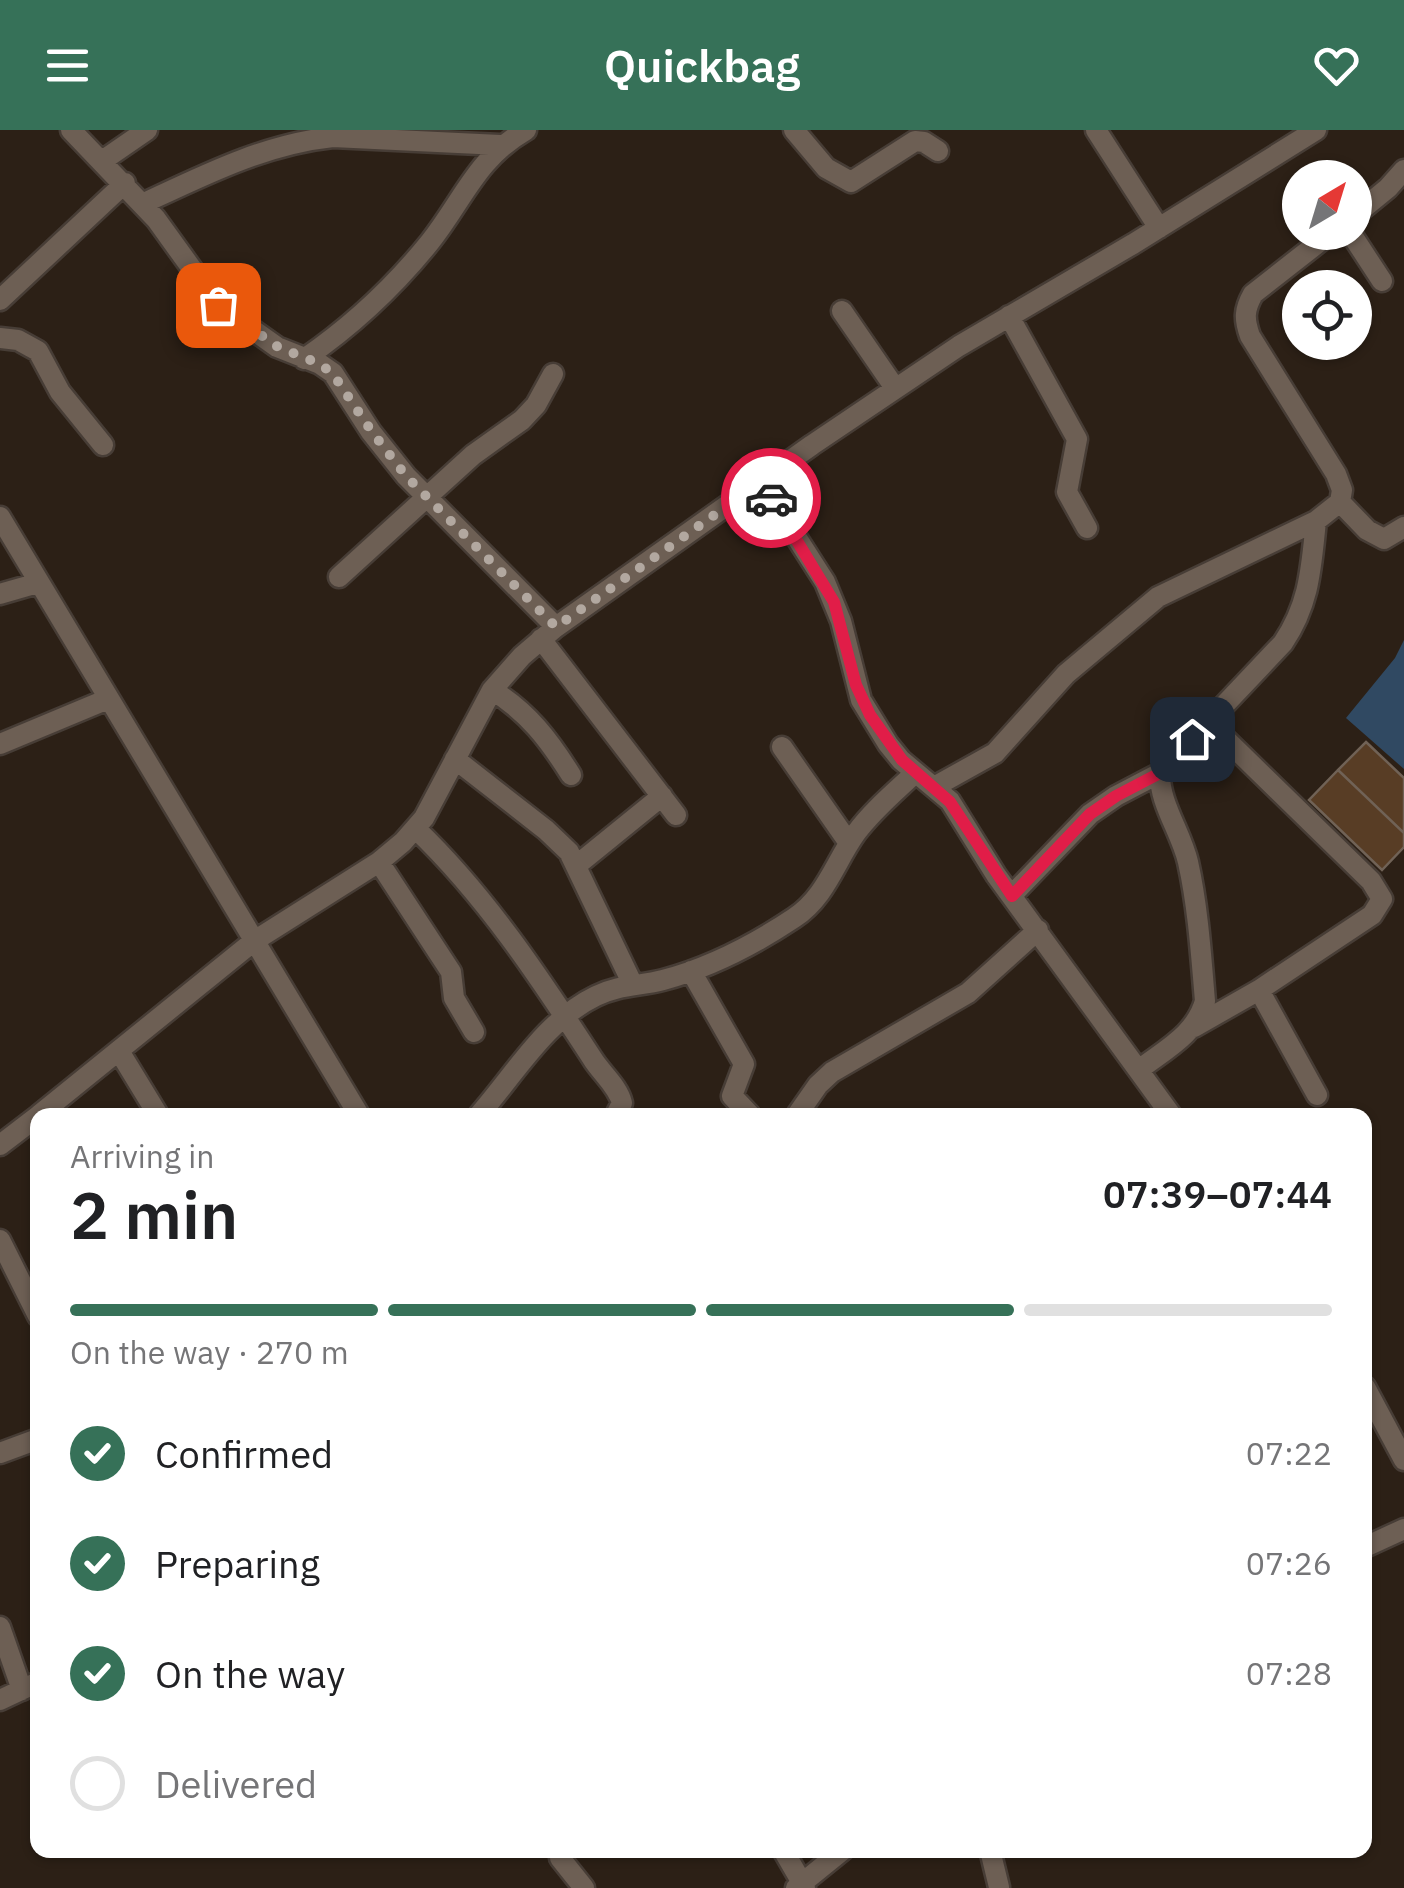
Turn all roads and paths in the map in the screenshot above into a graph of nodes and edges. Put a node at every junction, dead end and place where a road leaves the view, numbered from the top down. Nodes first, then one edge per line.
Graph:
1 (71, 130) edge
2 (148, 130) edge
3 (526, 130) edge
4 (794, 130) edge
5 (1096, 130) edge
6 (1316, 130) edge
7 (500, 145) junction
8 (938, 151) dead end
9 (102, 161) junction
10 (1404, 170) edge
11 (125, 183) junction
12 (1372, 201) edge
13 (142, 204) junction
14 (1159, 228) junction
15 (1309, 250) edge
16 (1362, 250) edge
17 (1382, 281) dead end
18 (0, 300) edge
19 (842, 310) dead end
20 (1009, 316) junction
21 (0, 338) edge
22 (304, 359) junction
23 (554, 374) dead end
24 (896, 388) junction
25 (103, 445) dead end
26 (761, 482) junction
27 (428, 499) junction
28 (1340, 502) junction
29 (0, 517) edge
30 (1316, 521) junction
31 (1404, 527) edge
32 (1087, 528) dead end
33 (339, 578) dead end
34 (38, 582) junction
35 (0, 594) edge
36 (548, 633) junction
37 (492, 690) junction
38 (108, 699) junction
39 (1208, 722) junction
40 (0, 744) edge
41 (782, 746) dead end
42 (455, 759) junction
43 (915, 772) junction
44 (1160, 773) junction
45 (571, 774) dead end
46 (934, 786) junction
47 (662, 796) junction
48 (676, 815) dead end
49 (416, 829) junction
50 (850, 843) junction
51 (379, 862) junction
52 (577, 865) junction
53 (1012, 896) junction
54 (1038, 930) junction
55 (254, 941) junction
56 (691, 971) junction
57 (633, 984) junction
58 (1259, 990) junction
59 (567, 1016) junction
60 (1192, 1028) junction
61 (474, 1032) dead end
62 (120, 1051) junction
63 (1140, 1069) junction
64 (1317, 1096) dead end
65 (48, 1108) edge
66 (154, 1108) edge
67 (355, 1108) edge
68 (491, 1108) edge
69 (620, 1108) edge
70 (743, 1108) edge
71 (802, 1108) edge
72 (1167, 1108) edge
73 (30, 1122) edge
74 (0, 1145) edge
75 (0, 1240) edge
76 (30, 1300) edge
77 (1372, 1399) edge
78 (30, 1442) edge
79 (1402, 1451) edge
80 (0, 1453) edge
81 (1404, 1529) edge
82 (1372, 1544) edge
83 (0, 1626) edge
84 (30, 1686) edge
85 (0, 1700) edge
86 (560, 1858) dead end
87 (787, 1858) edge
88 (834, 1858) edge
89 (992, 1858) edge
90 (801, 1887) edge
91 (1000, 1887) edge
92 (584, 1888) edge

1 - 9 street
2 - 9 street
3 - 7 street
4 - 8 street
5 - 14 street
6 - 14 street
7 - 13 street
7 - 22 street
9 - 11 street
10 - 12 street
11 - 13 street
11 - 18 street
13 - 22 street
14 - 20 street
15 - 28 street
16 - 17 street
19 - 24 street
20 - 24 street
20 - 32 street
21 - 25 street
22 - 27 street
23 - 27 street
24 - 26 street
26 - 36 street
26 - 43 street
27 - 33 street
27 - 36 street
28 - 30 street
28 - 31 street
29 - 34 street
30 - 39 street
30 - 46 street
34 - 35 street
34 - 38 street
36 - 37 street
36 - 47 street
37 - 42 street
37 - 45 street
38 - 40 street
38 - 55 street
39 - 44 street
39 - 58 street
41 - 50 street
42 - 49 street
42 - 52 street
43 - 46 street
43 - 50 street
44 - 53 street
44 - 60 street
46 - 53 street
47 - 48 street
47 - 52 street
49 - 51 street
49 - 59 street
50 - 56 street
51 - 55 street
51 - 61 street
52 - 57 street
53 - 54 street
54 - 63 street
54 - 71 street
55 - 62 street
55 - 67 street
56 - 57 street
56 - 70 street
57 - 59 street
58 - 60 street
58 - 64 street
59 - 68 street
59 - 69 street
60 - 63 street
62 - 65 street
62 - 66 street
63 - 72 street
73 - 74 street
75 - 76 street
77 - 79 street
78 - 80 street
81 - 82 street
83 - 84 street
84 - 85 street
86 - 92 street
87 - 90 street
88 - 90 street
89 - 91 street

